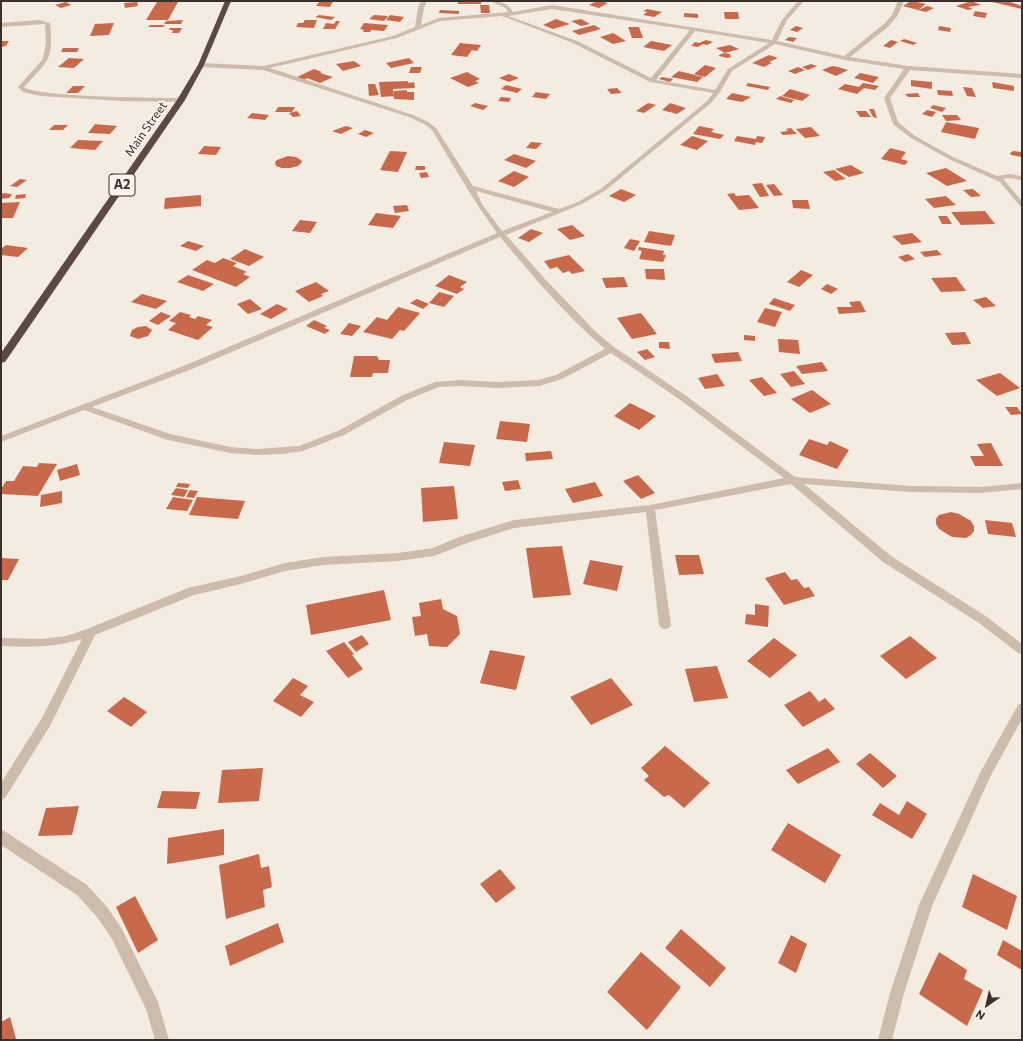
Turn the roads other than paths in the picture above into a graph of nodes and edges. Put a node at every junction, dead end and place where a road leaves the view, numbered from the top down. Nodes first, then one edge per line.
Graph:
1 (228, 1) edge
2 (424, 1) edge
3 (493, 1) edge
4 (801, 1) edge
5 (900, 1) edge
6 (512, 14) junction
7 (501, 15) junction
8 (1, 25) edge
9 (418, 28) junction
10 (694, 29) junction
11 (774, 42) junction
12 (845, 58) junction
13 (201, 65) junction
14 (264, 68) junction
15 (908, 68) junction
16 (1022, 76) edge
17 (652, 81) junction
18 (717, 92) junction
19 (181, 100) junction
20 (997, 178) junction
21 (1022, 178) edge
22 (471, 187) junction
23 (1022, 205) edge
24 (558, 211) junction
25 (501, 234) junction
26 (611, 349) junction
27 (1, 360) edge
28 (83, 407) junction
29 (1, 439) edge
30 (793, 480) junction
31 (1022, 486) edge
32 (650, 508) junction
33 (665, 625) dead end
34 (91, 632) junction
35 (1, 642) edge
36 (1022, 650) edge
37 (1022, 708) edge
38 (1, 794) edge
39 (1, 835) edge
40 (162, 1040) edge
41 (885, 1040) edge

1 - 13 highway, Main Street / A2
2 - 9 street
3 - 6 street
4 - 11 street
5 - 12 street
6 - 7 street
6 - 10 street
7 - 9 street
7 - 17 street
8 - 19 street
9 - 14 street
10 - 11 street
10 - 17 street
11 - 12 street
11 - 18 street
12 - 15 street
13 - 14 street
13 - 19 highway, Main Street / A2
14 - 22 street
15 - 16 street
15 - 20 street
17 - 18 street
18 - 24 street
19 - 27 highway, Main Street / A2
20 - 21 street
20 - 23 street
22 - 24 street
22 - 25 street
24 - 25 street
25 - 26 street
25 - 28 street
26 - 28 street
26 - 30 street
28 - 29 street
30 - 31 street
30 - 32 street
30 - 36 street
32 - 33 street
32 - 34 street
34 - 35 street
34 - 38 street
37 - 41 street
39 - 40 street

